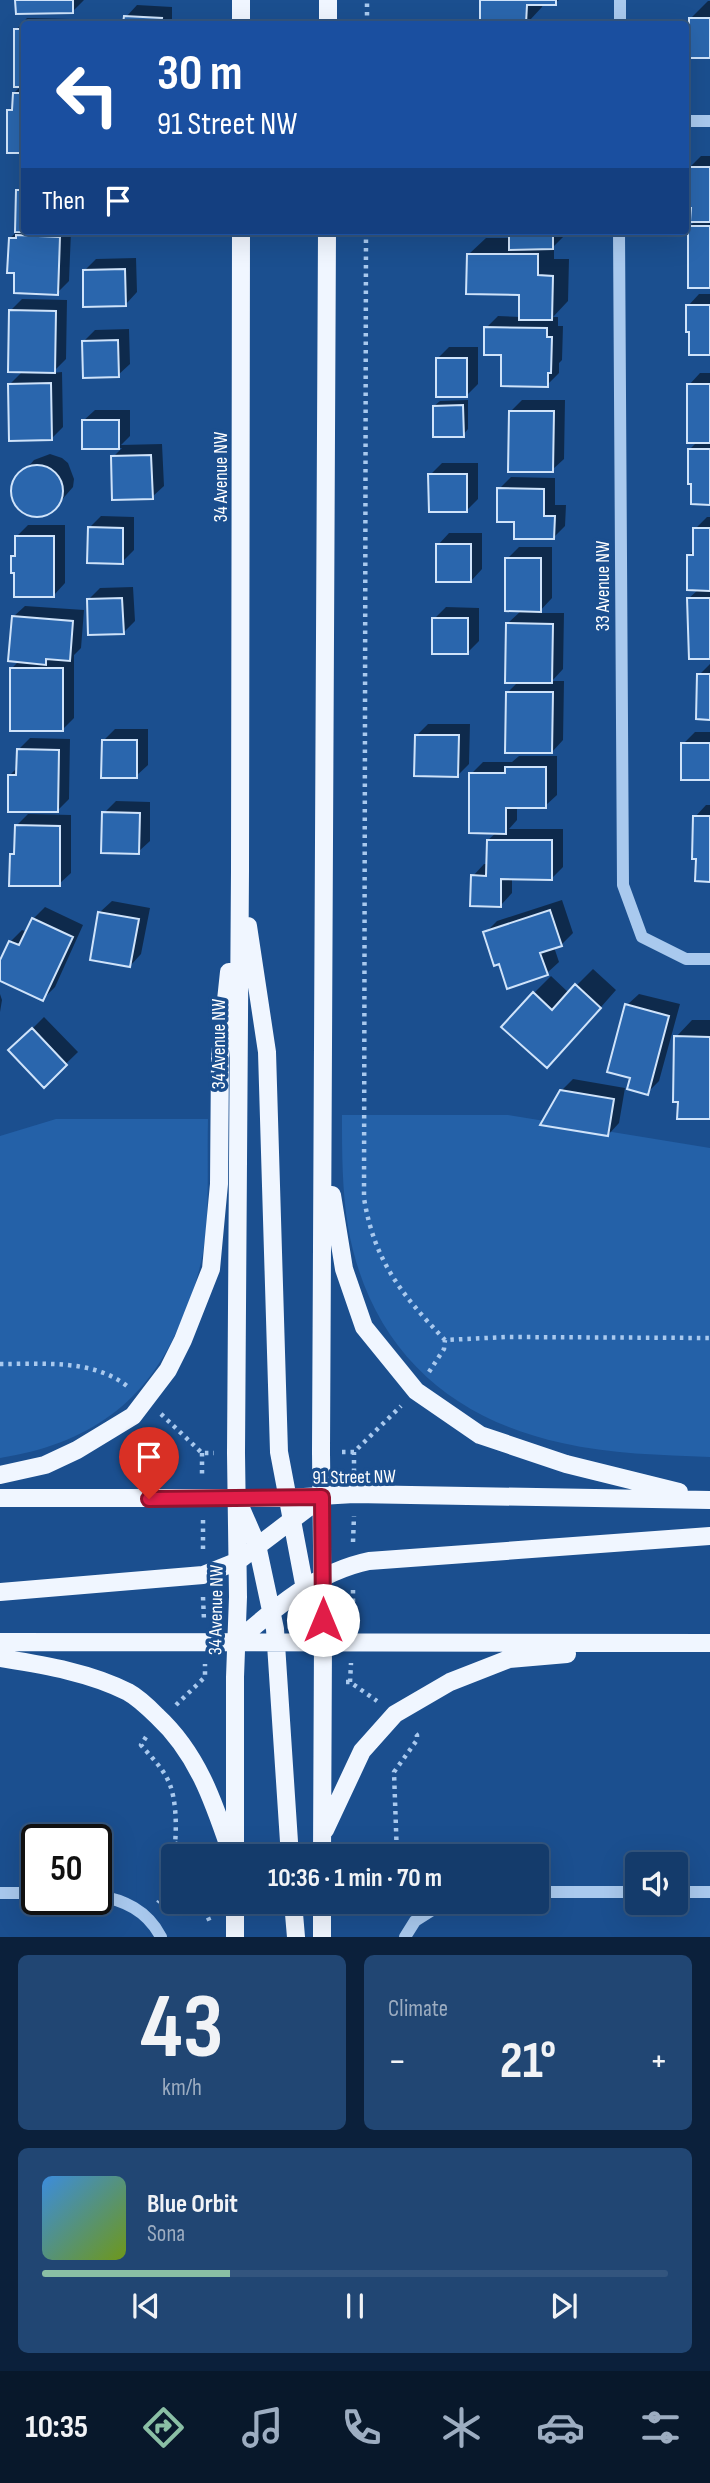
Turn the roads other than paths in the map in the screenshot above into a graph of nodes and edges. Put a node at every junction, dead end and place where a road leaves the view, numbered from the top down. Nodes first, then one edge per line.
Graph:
1 (241, 0) edge
2 (328, 0) edge
3 (620, 0) edge
4 (241, 21) edge
5 (328, 21) edge
6 (620, 21) edge
7 (689, 121) edge
8 (710, 121) edge
9 (241, 235) edge
10 (327, 235) edge
11 (620, 235) edge
12 (240, 871) junction
13 (710, 959) edge
14 (324, 1147) junction
15 (0, 1475) edge
16 (0, 1497) edge
17 (322, 1497) junction
18 (287, 1498) junction
19 (237, 1499) junction
20 (710, 1499) edge
21 (290, 1520) junction
22 (710, 1536) edge
23 (257, 1545) junction
24 (237, 1561) junction
25 (323, 1578) junction
26 (305, 1589) junction
27 (0, 1592) edge
28 (272, 1610) junction
29 (276, 1640) junction
30 (323, 1641) junction
31 (0, 1642) edge
32 (236, 1643) junction
33 (686, 1643) junction
34 (710, 1643) edge
35 (0, 1658) edge
36 (322, 1836) junction
37 (228, 1844) edge
38 (233, 1844) edge
39 (289, 1844) edge
40 (322, 1844) edge
41 (549, 1892) edge
42 (625, 1892) edge
43 (688, 1892) edge
44 (710, 1892) edge
45 (0, 1894) edge
46 (21, 1894) edge
47 (112, 1899) edge
48 (235, 1914) edge
49 (294, 1914) edge
50 (322, 1914) edge
51 (426, 1914) edge
52 (161, 1937) edge
53 (235, 1937) edge
54 (296, 1937) edge
55 (322, 1937) edge
56 (405, 1937) edge

1 - 4 main road
2 - 5 main road
3 - 6 street
7 - 8 street
9 - 12 main road, 34 Avenue NW
10 - 14 main road
11 - 13 street, 33 Avenue NW
12 - 15 main road
12 - 18 main road
12 - 19 main road, 34 Avenue NW
14 - 17 main road
14 - 20 main road
16 - 19 main road, 91 Street NW
17 - 18 main road, 91 Street NW
17 - 20 main road, 91 Street NW
17 - 21 main road
17 - 25 main road
18 - 19 main road, 91 Street NW
18 - 21 main road
19 - 23 main road
19 - 24 main road, 34 Avenue NW
21 - 23 main road
21 - 26 main road
22 - 25 main road
23 - 24 main road
23 - 28 main road
24 - 27 main road
24 - 32 main road, 34 Avenue NW
25 - 26 main road
25 - 30 main road
26 - 28 main road
26 - 30 main road
28 - 29 main road
28 - 32 main road
29 - 30 main road
29 - 32 main road
29 - 39 main road
30 - 33 main road
30 - 36 main road
31 - 32 main road
32 - 38 main road, 34 Avenue NW
33 - 34 main road
33 - 36 main road
35 - 37 main road
36 - 40 main road
41 - 42 street
43 - 44 street
45 - 46 street
47 - 52 street
48 - 53 main road
49 - 54 main road
50 - 55 main road
51 - 56 street

